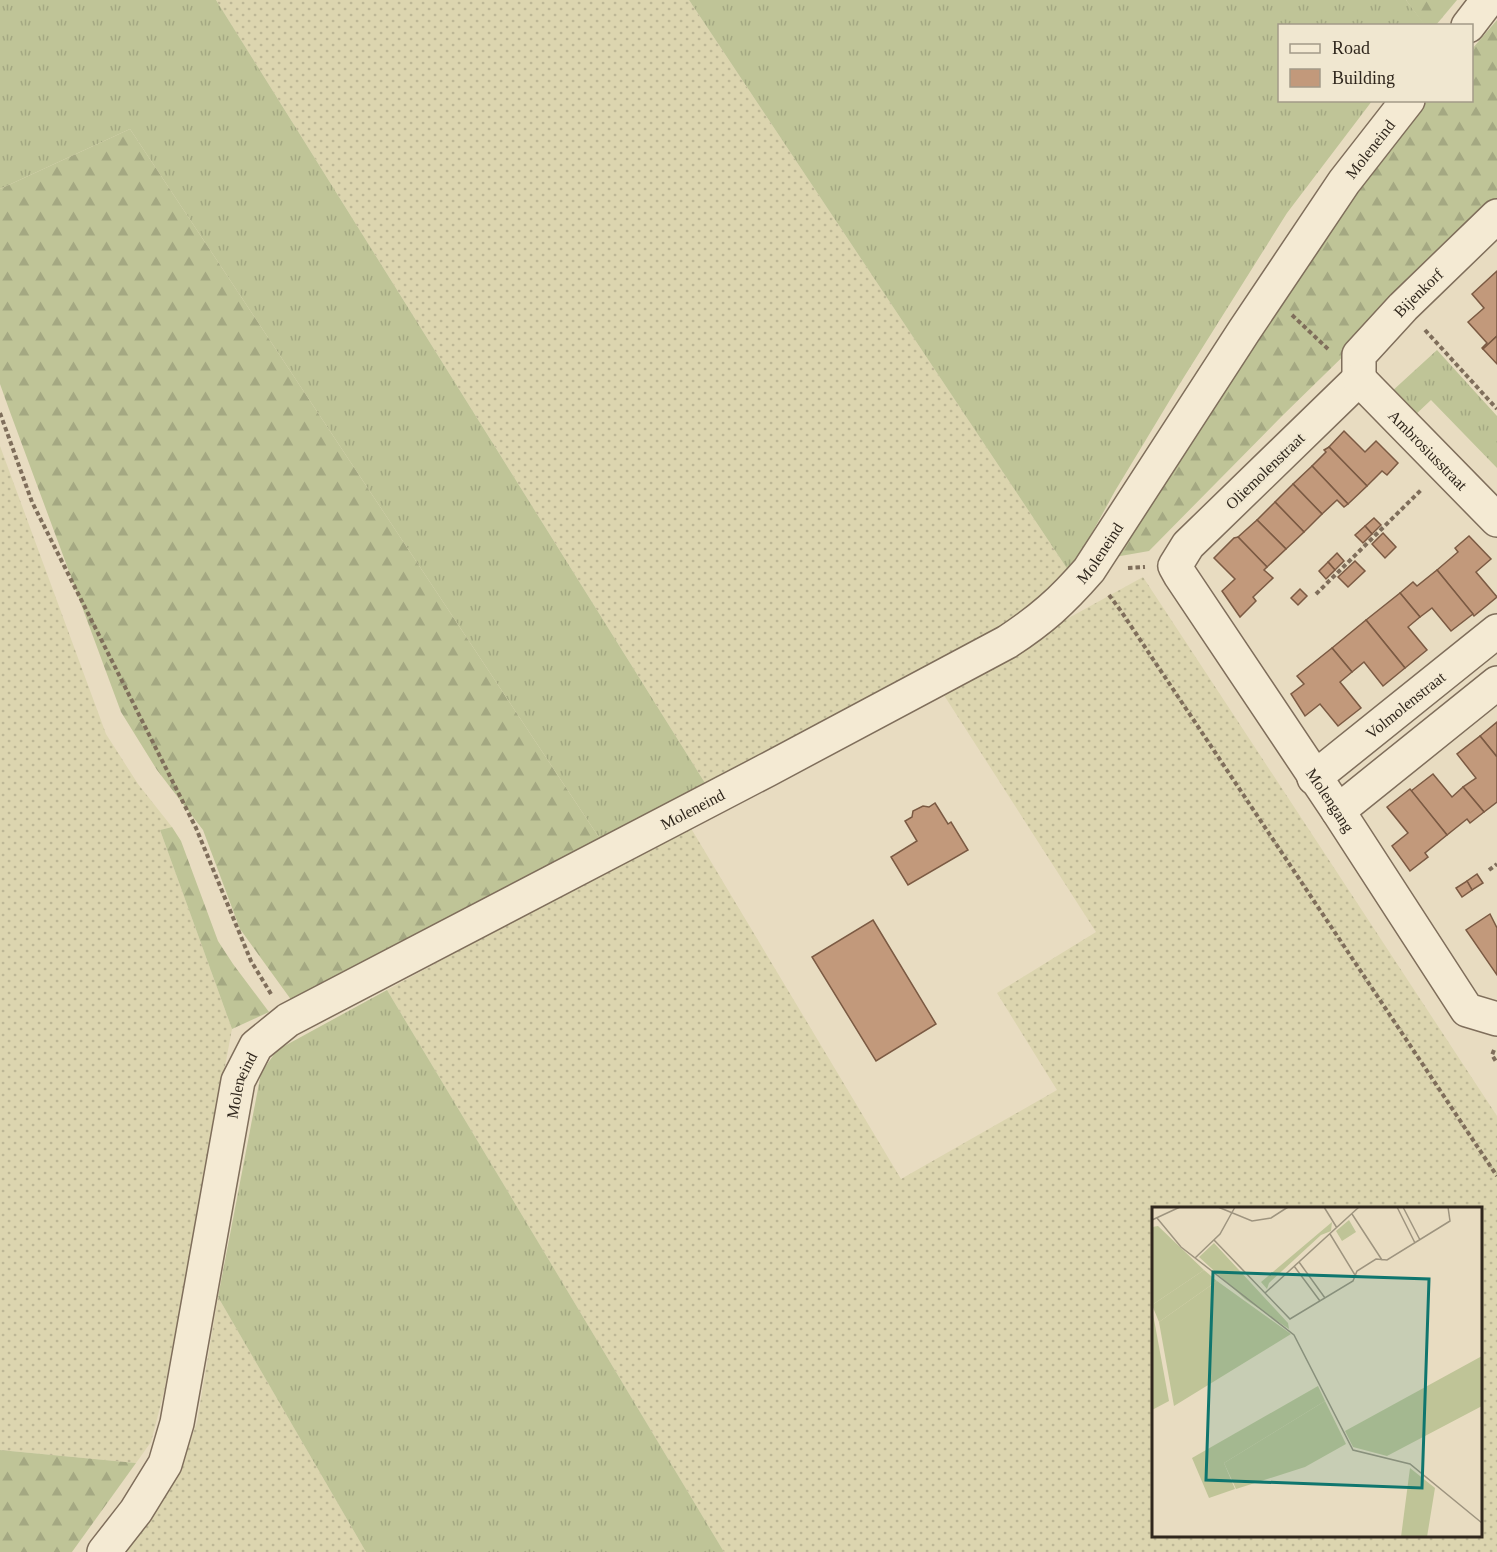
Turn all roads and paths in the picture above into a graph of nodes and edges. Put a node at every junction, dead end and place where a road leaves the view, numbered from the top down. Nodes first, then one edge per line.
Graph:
1 (1488, 0) edge
2 (1470, 24) edge
3 (1406, 102) edge
4 (1497, 216) edge
5 (1269, 294) junction
6 (1403, 307) junction
7 (1359, 379) junction
8 (1497, 409) edge
9 (0, 413) edge
10 (1445, 466) junction
11 (1497, 520) edge
12 (1175, 566) joint
13 (1089, 570) junction
14 (1316, 594) dead end
15 (1497, 631) edge
16 (1497, 683) edge
17 (1314, 778) junction
18 (1338, 811) junction
19 (1497, 864) edge
20 (1489, 870) dead end
21 (1497, 1019) edge
22 (288, 1020) junction
23 (1497, 1176) edge
24 (104, 1552) edge

1 - 2 street
3 - 5 street, Moleneind
4 - 6 street, Bijenkorf
5 - 7 path
5 - 13 street, Moleneind
6 - 7 street, Bijenkorf
6 - 8 path
7 - 10 street, Ambrosiusstraat
7 - 12 street, Oliemolenstraat
9 - 22 path
10 - 11 street, Ambrosiusstraat
10 - 14 path
12 - 17 street, Molengang
13 - 22 street, Moleneind
13 - 23 path
15 - 17 street, Volmolenstraat
16 - 18 street
17 - 18 street, Molengang
18 - 21 street, Molengang
19 - 20 path
22 - 24 street, Moleneind

